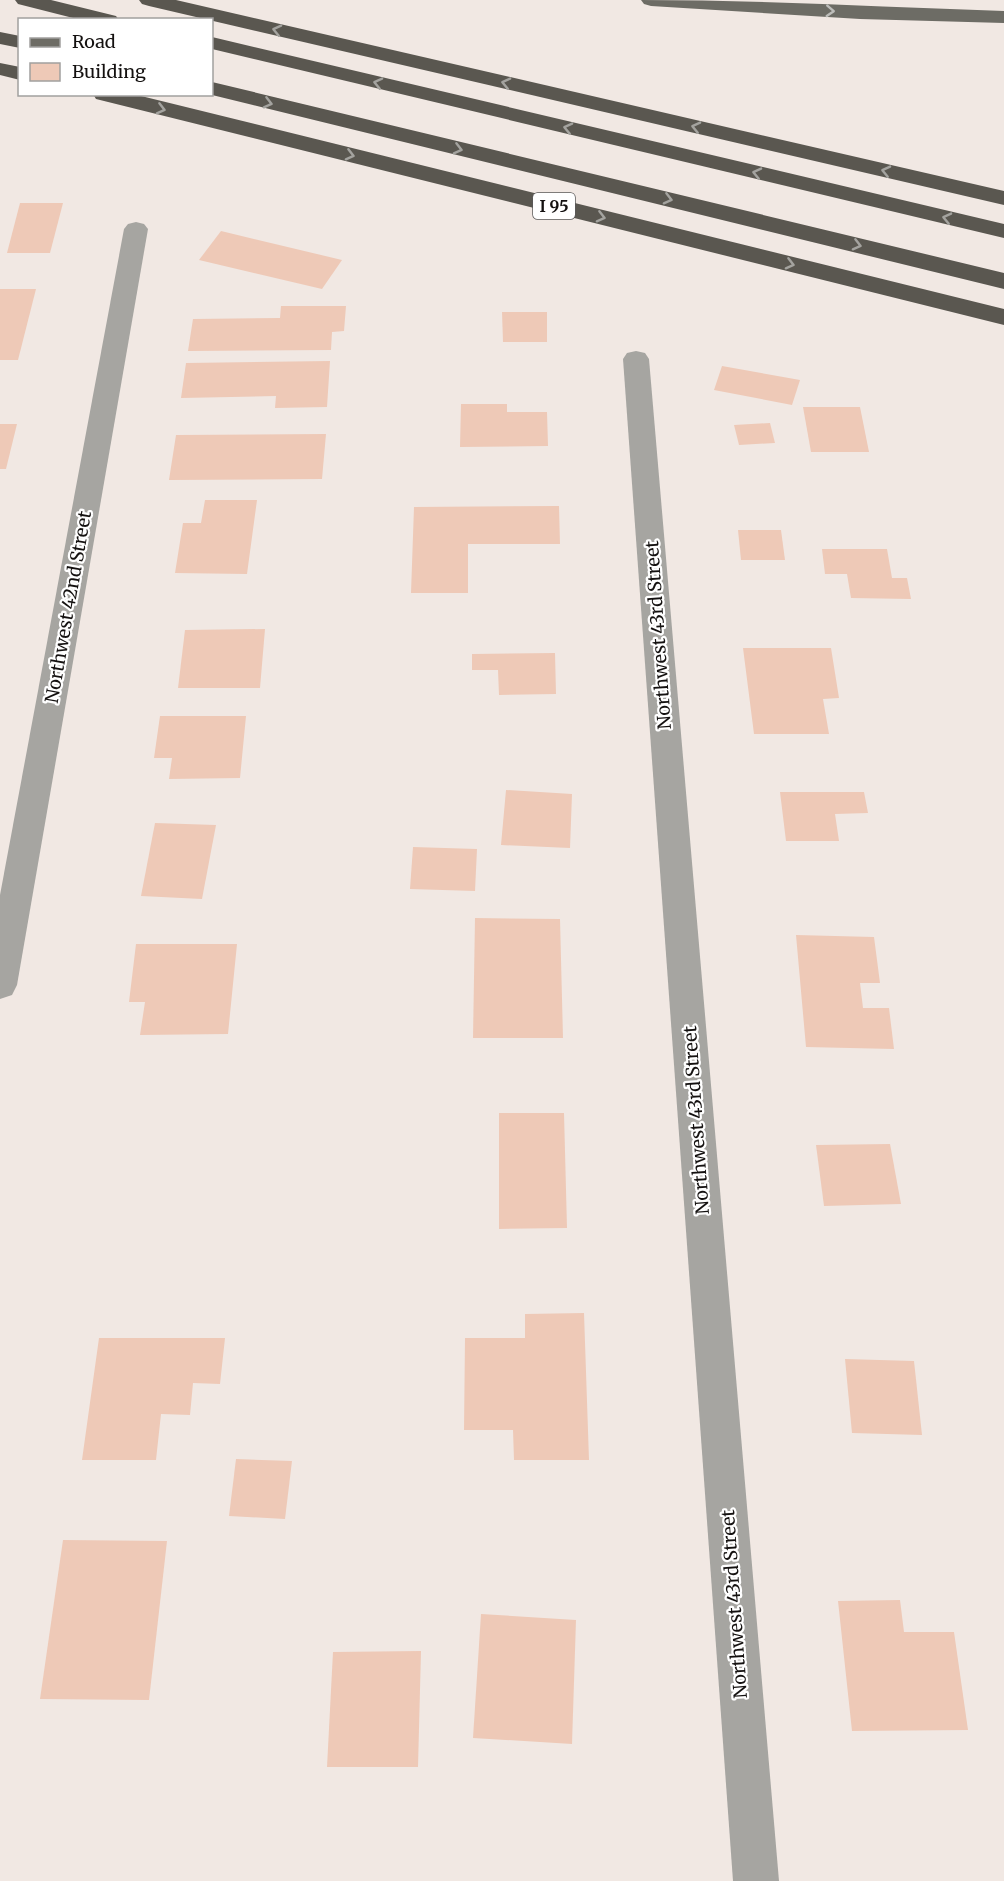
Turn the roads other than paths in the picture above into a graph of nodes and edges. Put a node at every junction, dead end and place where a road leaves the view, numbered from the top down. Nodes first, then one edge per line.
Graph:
1 (25, 0) edge
2 (149, 0) edge
3 (651, 0) edge
4 (1004, 17) edge
5 (101, 18) edge
6 (0, 38) edge
7 (18, 42) edge
8 (213, 44) edge
9 (0, 69) edge
10 (18, 74) edge
11 (213, 89) edge
12 (112, 96) edge
13 (1004, 198) edge
14 (136, 229) dead end
15 (1004, 231) edge
16 (1004, 281) edge
17 (1004, 317) edge
18 (636, 359) dead end
19 (0, 985) edge
20 (756, 1881) edge

1 - 5 highway
13 -> 2 highway
3 -> 4 main road
6 - 7 highway
15 -> 8 highway
9 - 10 highway
11 -> 16 highway
12 -> 17 highway, I 95
14 - 19 street, Northwest 42nd Street
18 - 20 street, Northwest 43rd Street

